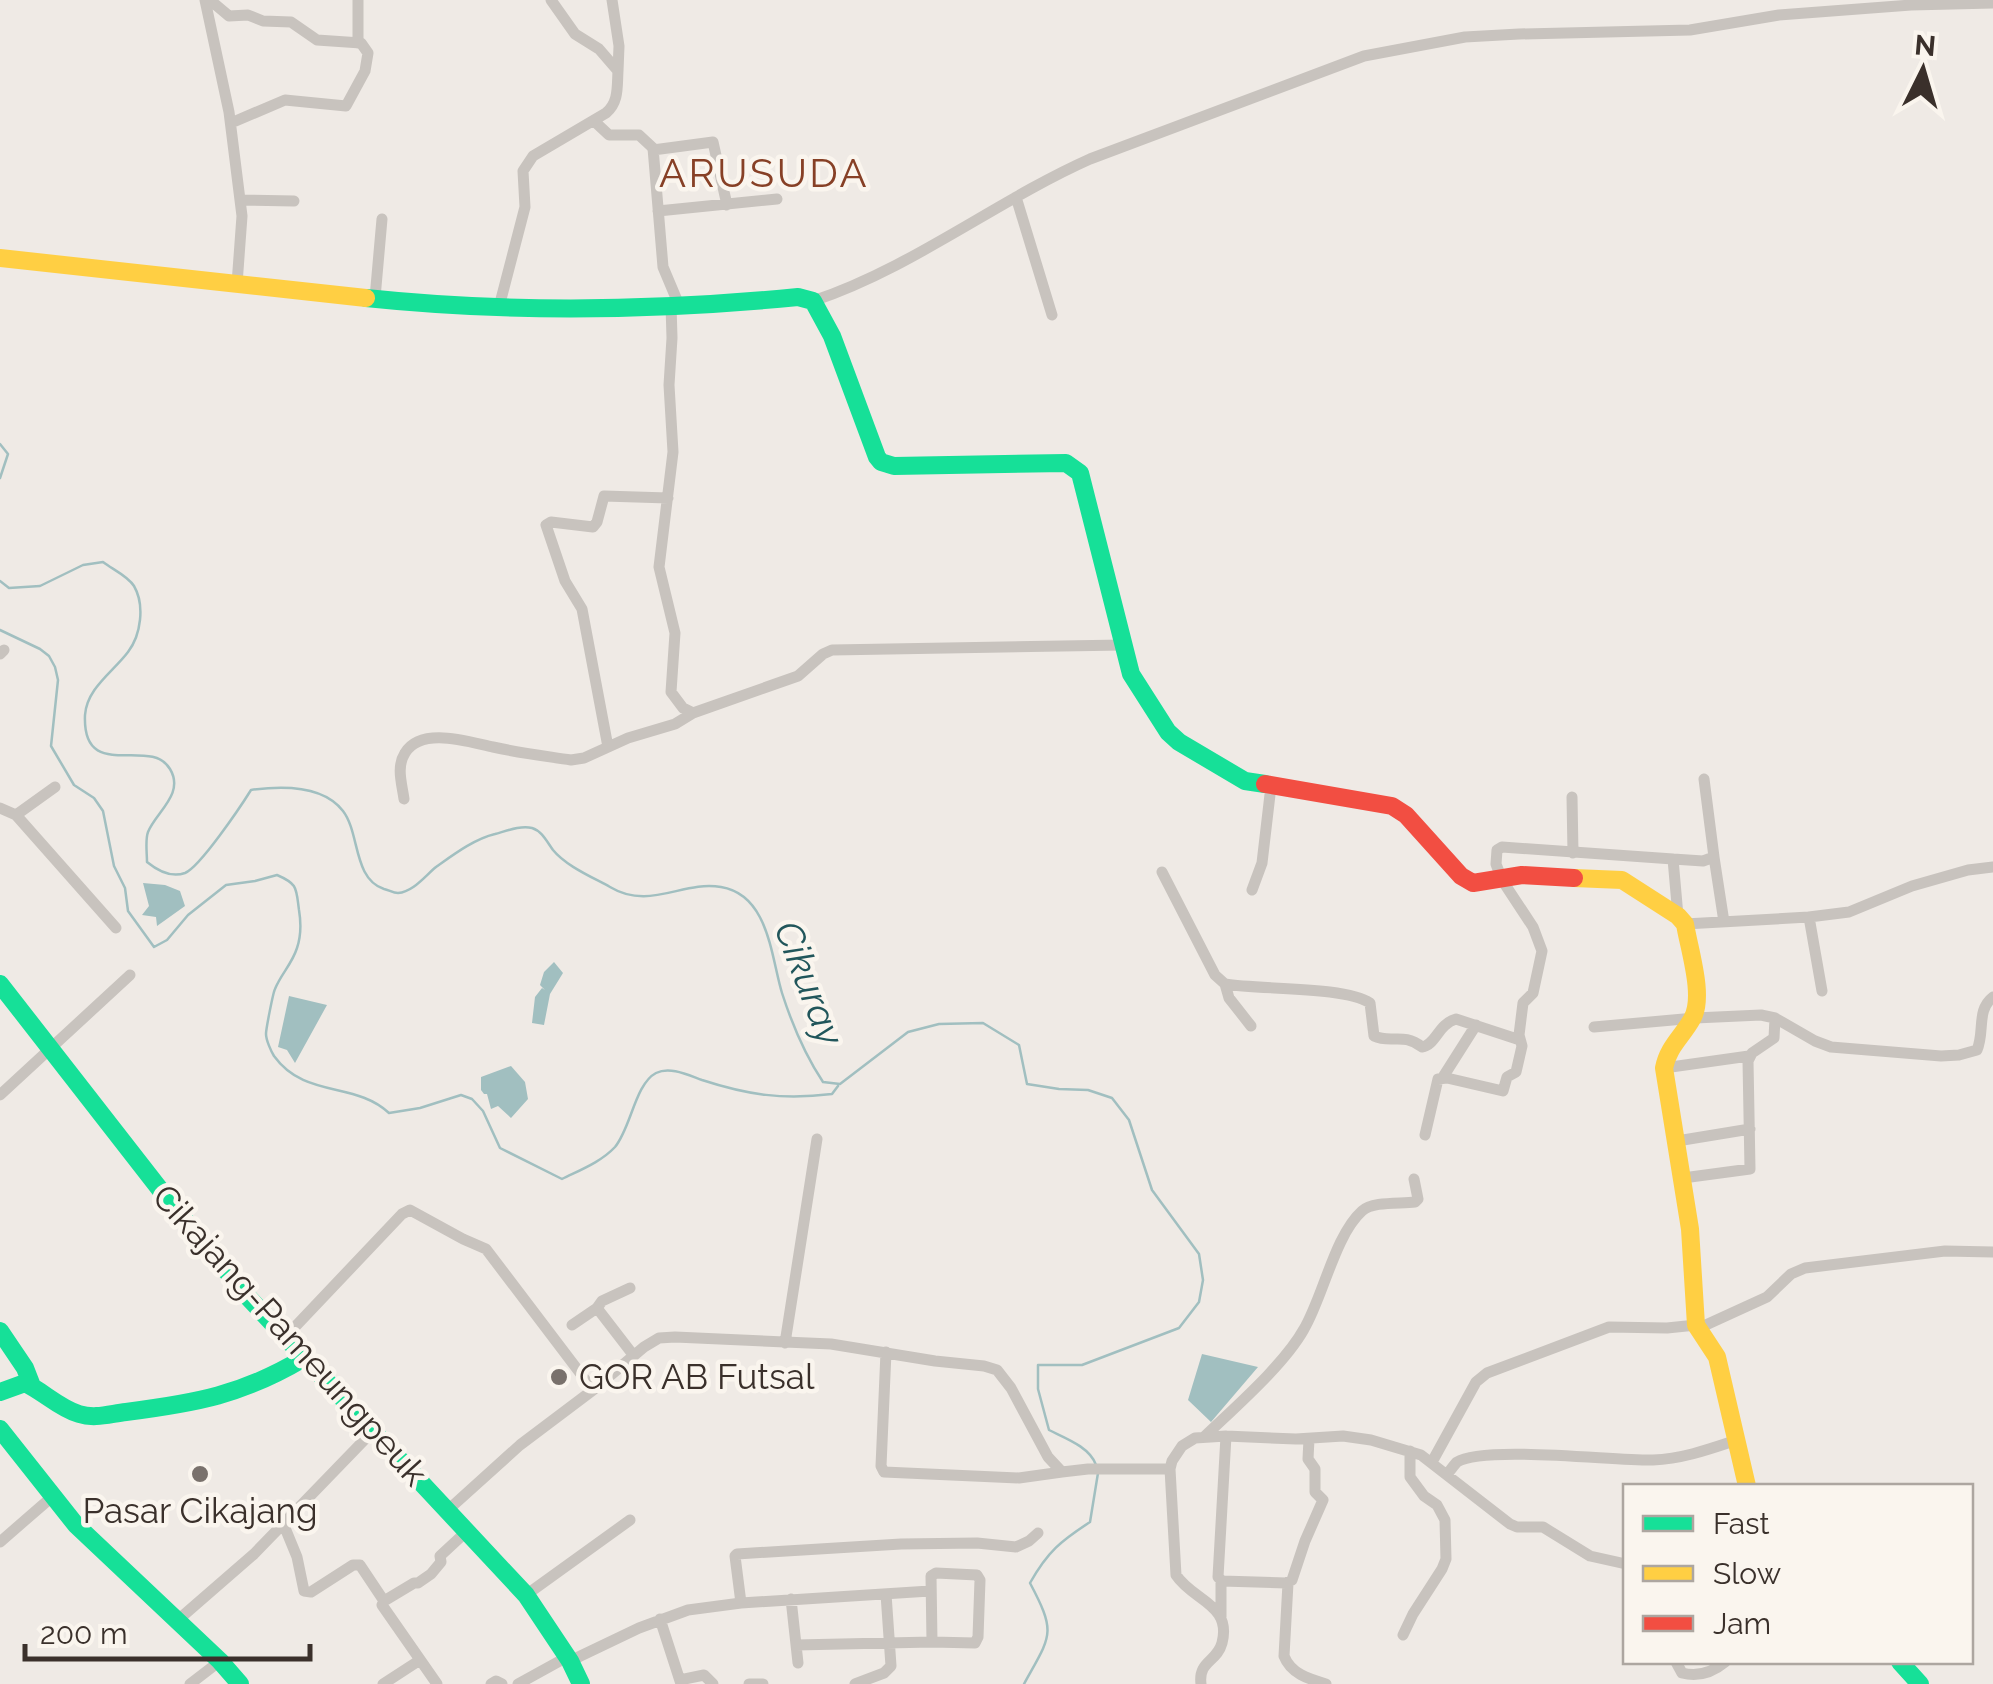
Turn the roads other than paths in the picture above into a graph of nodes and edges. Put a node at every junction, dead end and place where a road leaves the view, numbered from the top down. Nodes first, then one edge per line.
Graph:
1 (208, 0) edge
2 (358, 0) edge
3 (551, 0) edge
4 (612, 0) edge
5 (1993, 3) edge
6 (358, 43) junction
7 (618, 71) junction
8 (594, 120) junction
9 (231, 123) junction
10 (653, 150) junction
11 (1016, 198) junction
12 (778, 199) dead end
13 (240, 200) junction
14 (294, 202) dead end
15 (727, 205) junction
16 (658, 211) junction
17 (382, 219) dead end
18 (0, 258) edge
19 (238, 284) junction
20 (375, 298) junction
21 (814, 301) junction
22 (675, 305) junction
23 (499, 306) junction
24 (1052, 315) dead end
25 (668, 498) junction
26 (1123, 645) junction
27 (693, 713) junction
28 (608, 747) junction
29 (1704, 779) dead end
30 (1271, 786) junction
31 (55, 787) dead end
32 (1572, 797) dead end
33 (404, 799) dead end
34 (0, 808) edge
35 (16, 814) junction
36 (1572, 852) junction
37 (1714, 857) junction
38 (1673, 859) junction
39 (1993, 867) edge
40 (1162, 872) dead end
41 (1502, 880) junction
42 (1252, 890) dead end
43 (1809, 917) junction
44 (1682, 920) junction
45 (1724, 922) junction
46 (116, 928) dead end
47 (130, 975) dead end
48 (0, 984) edge
49 (1225, 984) junction
50 (1822, 990) dead end
51 (1993, 997) edge
52 (1694, 1018) junction
53 (1774, 1018) junction
54 (1250, 1026) dead end
55 (1476, 1026) junction
56 (1594, 1027) dead end
57 (1520, 1040) junction
58 (50, 1049) junction
59 (1749, 1056) junction
60 (1664, 1068) junction
61 (1443, 1077) junction
62 (0, 1095) edge
63 (1750, 1129) junction
64 (1425, 1134) dead end
65 (817, 1139) dead end
66 (1677, 1141) junction
67 (1683, 1178) junction
68 (1414, 1179) dead end
69 (1993, 1252) edge
70 (630, 1288) dead end
71 (597, 1308) junction
72 (572, 1326) dead end
73 (1697, 1327) junction
74 (0, 1331) edge
75 (284, 1336) junction
76 (785, 1343) junction
77 (886, 1352) junction
78 (634, 1356) junction
79 (304, 1358) junction
80 (32, 1386) junction
81 (593, 1390) junction
82 (0, 1392) edge
83 (0, 1429) edge
84 (372, 1432) junction
85 (1226, 1436) junction
86 (1204, 1438) junction
87 (1309, 1439) junction
88 (1737, 1440) junction
89 (1410, 1451) junction
90 (1432, 1462) junction
91 (1170, 1469) junction
92 (1062, 1472) junction
93 (1447, 1474) junction
94 (1747, 1484) edge
95 (54, 1496) junction
96 (448, 1510) junction
97 (630, 1520) dead end
98 (283, 1523) junction
99 (468, 1532) junction
100 (1038, 1532) dead end
101 (0, 1542) edge
102 (1623, 1563) edge
103 (1221, 1581) junction
104 (1288, 1583) junction
105 (930, 1591) junction
106 (886, 1594) junction
107 (526, 1595) junction
108 (790, 1599) junction
109 (384, 1601) junction
110 (740, 1603) junction
111 (1221, 1616) junction
112 (660, 1619) junction
113 (178, 1620) junction
114 (1404, 1635) dead end
115 (932, 1642) junction
116 (889, 1643) junction
117 (796, 1645) junction
118 (568, 1659) junction
119 (420, 1660) junction
120 (220, 1661) junction
121 (798, 1663) dead end
122 (1677, 1664) edge
123 (1722, 1664) edge
124 (1902, 1664) edge
125 (680, 1682) edge
126 (190, 1684) edge
127 (240, 1684) edge
128 (383, 1684) edge
129 (437, 1684) edge
130 (491, 1684) edge
131 (502, 1684) edge
132 (518, 1684) edge
133 (580, 1684) edge
134 (713, 1684) edge
135 (749, 1684) edge
136 (763, 1684) edge
137 (855, 1684) edge
138 (1201, 1684) edge
139 (1326, 1684) edge
140 (1920, 1684) edge

1 - 6 street
1 - 9 street
2 - 6 street
3 - 7 street
4 - 7 street
5 - 11 street
6 - 9 street
7 - 8 street
8 - 10 street
8 - 23 street
9 - 13 street
10 - 15 street
10 - 16 street
11 - 21 street
11 - 24 street
12 - 15 street
13 - 14 street
13 - 19 street
15 - 16 street
16 - 22 street
17 - 20 street
18 - 19 street
19 - 20 street
20 - 23 street
21 - 22 street
21 - 26 street
22 - 23 street
22 - 25 street
25 - 27 street
25 - 28 street
26 - 27 street
26 - 30 street
27 - 28 street
28 - 33 street
29 - 37 street
30 - 41 street
30 - 42 street
31 - 35 street
32 - 36 street
34 - 35 street
35 - 46 street
36 - 38 street
36 - 41 street
37 - 38 street
37 - 45 street
38 - 44 street
39 - 43 street
40 - 49 street
41 - 44 street
41 - 57 street
43 - 45 street
43 - 50 street
44 - 45 street
44 - 52 street
47 - 58 street
48 - 58 street, Cikajang-Pameungpeuk
49 - 54 street
49 - 55 street
51 - 53 street
52 - 53 street
52 - 56 street
52 - 60 street
53 - 59 street
55 - 57 street
55 - 61 street
57 - 61 street
58 - 62 street
58 - 75 street, Cikajang-Pameungpeuk
59 - 60 street
59 - 63 street
60 - 66 street
61 - 64 street
63 - 66 street
63 - 67 street
65 - 76 street
66 - 67 street
67 - 73 street
68 - 86 street
69 - 73 street
70 - 71 street
71 - 72 street
71 - 78 street
73 - 88 street
73 - 90 street
74 - 80 street
75 - 79 street, Cikajang-Pameungpeuk
75 - 81 street
76 - 77 street
76 - 78 street
77 - 92 street
77 - 92 street
78 - 81 street
79 - 80 street
79 - 84 street, Cikajang-Pameungpeuk
80 - 82 street
81 - 96 street
83 - 95 street
84 - 96 street, Cikajang-Pameungpeuk
84 - 98 street
85 - 86 street
85 - 87 street
85 - 103 street
86 - 91 street
87 - 89 street
87 - 104 street
88 - 93 street
88 - 94 street
89 - 90 street
89 - 114 street
90 - 93 street
91 - 92 street
91 - 111 street
93 - 102 street
95 - 101 street
95 - 113 street
96 - 99 street, Cikajang-Pameungpeuk
97 - 107 street
98 - 109 street
98 - 113 street
99 - 107 street, Cikajang-Pameungpeuk
99 - 109 street
100 - 110 street
103 - 104 street
103 - 111 street
104 - 139 street
105 - 106 street
105 - 115 street
105 - 115 street
106 - 108 street
106 - 116 street
107 - 118 street, Cikajang-Pameungpeuk
108 - 110 street
108 - 117 street
109 - 119 street
110 - 112 street
111 - 138 street
112 - 118 street
112 - 125 street
113 - 120 street
115 - 116 street
116 - 117 street
116 - 137 street
117 - 121 street
118 - 132 street
118 - 133 street, Cikajang-Pameungpeuk
119 - 128 street
119 - 129 street
120 - 126 street
120 - 127 street
122 - 123 street
124 - 140 street
125 - 134 street
130 - 131 street
135 - 136 street

